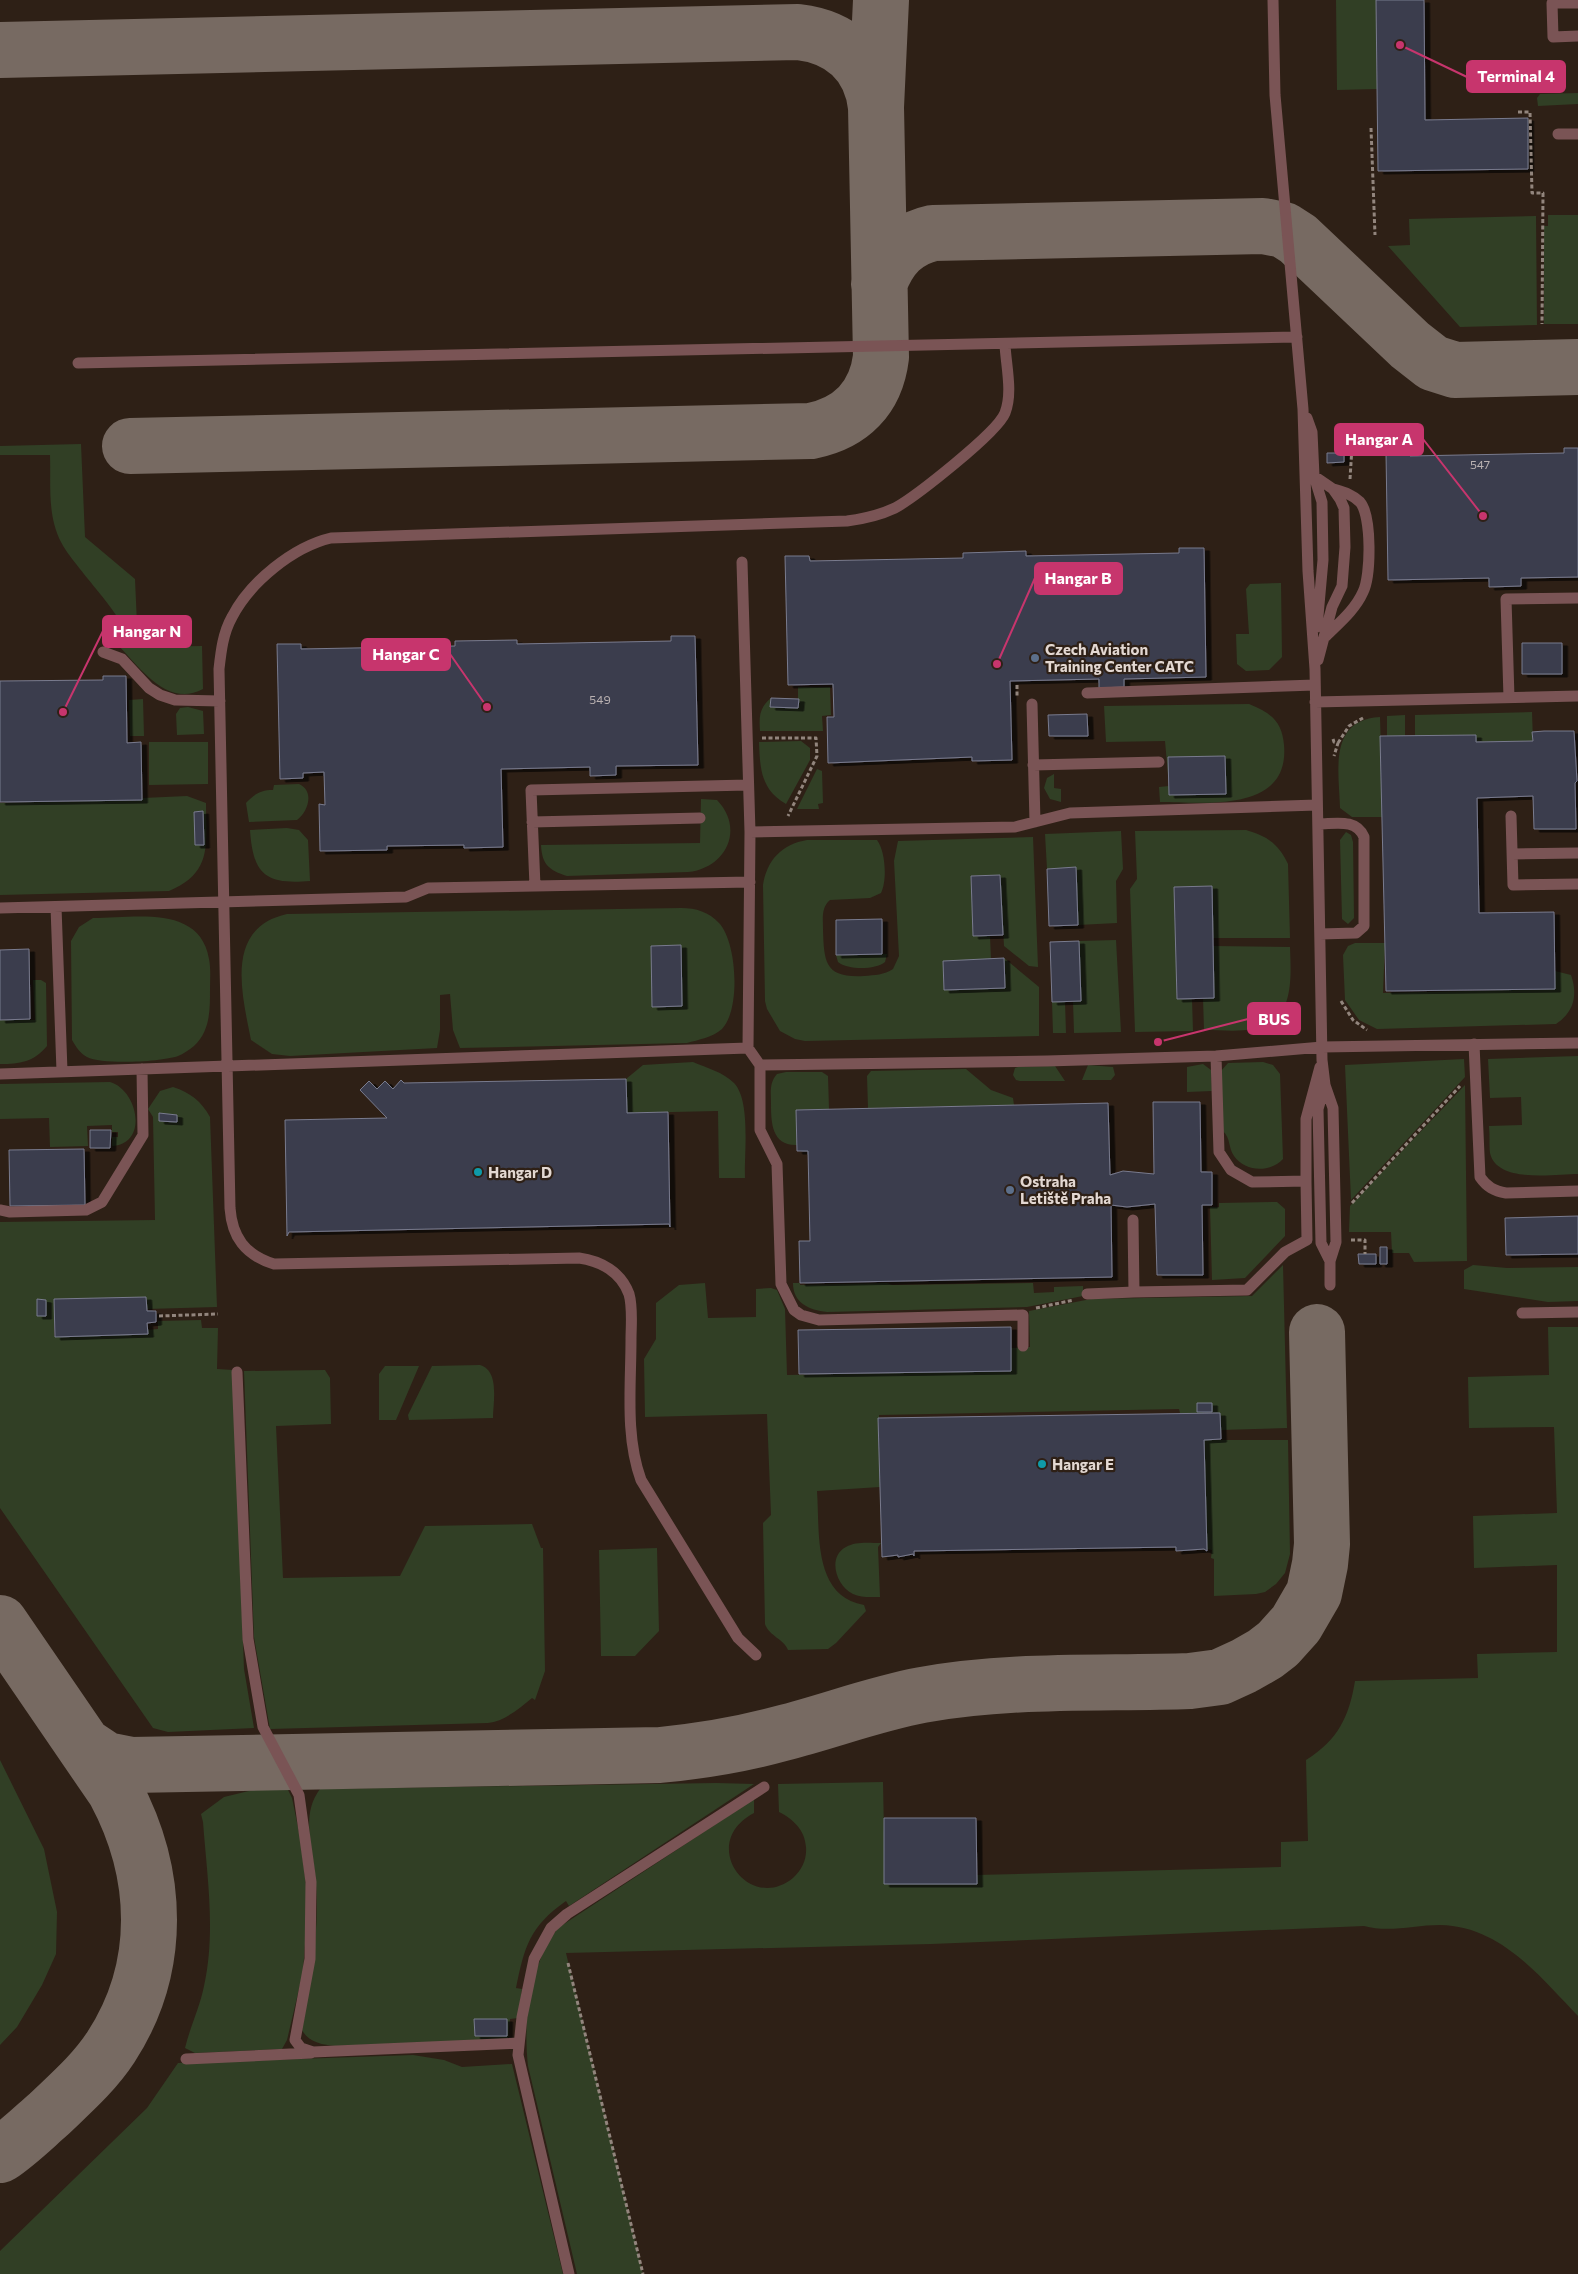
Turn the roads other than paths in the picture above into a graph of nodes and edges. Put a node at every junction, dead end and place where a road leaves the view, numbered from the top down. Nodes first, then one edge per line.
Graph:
1 (1273, 0) edge
2 (1552, 2) edge
3 (1578, 3) edge
4 (1578, 36) edge
5 (1558, 134) dead end
6 (1578, 134) edge
7 (1297, 337) junction
8 (1005, 345) junction
9 (78, 363) dead end
10 (1303, 410) junction
11 (1314, 476) junction
12 (1333, 489) junction
13 (742, 562) dead end
14 (1578, 598) edge
15 (1325, 637) junction
16 (1314, 648) junction
17 (103, 652) dead end
18 (1315, 669) junction
19 (1315, 685) junction
20 (1087, 694) dead end
21 (1578, 696) edge
22 (1509, 698) junction
23 (220, 701) junction
24 (1315, 702) junction
25 (1032, 704) dead end
26 (1158, 762) dead end
27 (1033, 765) junction
28 (748, 784) junction
29 (1317, 805) junction
30 (1511, 816) dead end
31 (700, 818) dead end
32 (532, 822) junction
33 (1035, 822) junction
34 (1318, 824) junction
35 (750, 832) junction
36 (1578, 853) edge
37 (1512, 854) junction
38 (750, 882) junction
39 (1578, 884) edge
40 (535, 886) junction
41 (224, 902) junction
42 (56, 907) junction
43 (0, 908) edge
44 (1320, 934) junction
45 (1578, 1043) edge
46 (1474, 1044) junction
47 (1322, 1047) junction
48 (748, 1048) junction
49 (1216, 1056) junction
50 (1322, 1060) junction
51 (760, 1065) junction
52 (227, 1068) junction
53 (142, 1069) junction
54 (62, 1071) junction
55 (0, 1074) edge
56 (1306, 1181) junction
57 (1578, 1191) edge
58 (0, 1210) edge
59 (1133, 1220) dead end
60 (1330, 1286) dead end
61 (1134, 1292) junction
62 (1087, 1294) road end
63 (1578, 1312) edge
64 (1522, 1313) dead end
65 (1023, 1346) dead end
66 (237, 1372) dead end
67 (756, 1655) dead end
68 (764, 1787) dead end
69 (519, 2043) junction
70 (313, 2052) junction
71 (186, 2059) dead end
72 (569, 2274) edge

1 - 7 lane
2 - 3 lane
2 - 4 lane
5 - 6 lane
7 - 8 lane
7 - 10 lane
8 - 9 lane
8 - 23 lane
10 - 11 lane
10 - 16 lane
11 - 12 lane
11 - 16 lane
12 - 15 lane
12 - 15 lane
13 - 28 lane
14 - 22 lane
15 - 18 lane
16 - 18 lane
17 - 23 lane
18 - 19 lane
19 - 20 lane
19 - 24 lane
21 - 22 lane
22 - 24 lane
23 - 41 lane
24 - 29 lane
25 - 27 lane
26 - 27 lane
27 - 33 lane
28 - 32 lane
28 - 35 lane
29 - 33 lane
29 - 34 lane
30 - 37 lane
31 - 32 lane
32 - 40 lane
33 - 35 lane
34 - 44 lane
34 - 44 lane
35 - 38 lane
36 - 37 lane
37 - 39 lane
38 - 40 lane
38 - 48 lane
40 - 41 lane
41 - 42 lane
41 - 52 lane
42 - 43 lane
42 - 54 lane
44 - 47 lane
45 - 46 lane
46 - 47 lane
46 - 57 lane
47 - 49 lane
47 - 50 lane
48 - 51 lane
48 - 52 lane
49 - 51 lane
49 - 56 lane
50 - 56 lane
50 - 60 lane
51 - 65 lane
52 - 53 lane
52 - 67 lane
53 - 54 lane
53 - 58 lane
54 - 55 lane
56 - 61 lane
59 - 61 lane
61 - 62 lane
63 - 64 lane
66 - 70 lane
68 - 69 lane
69 - 70 lane
69 - 72 lane
70 - 71 lane

